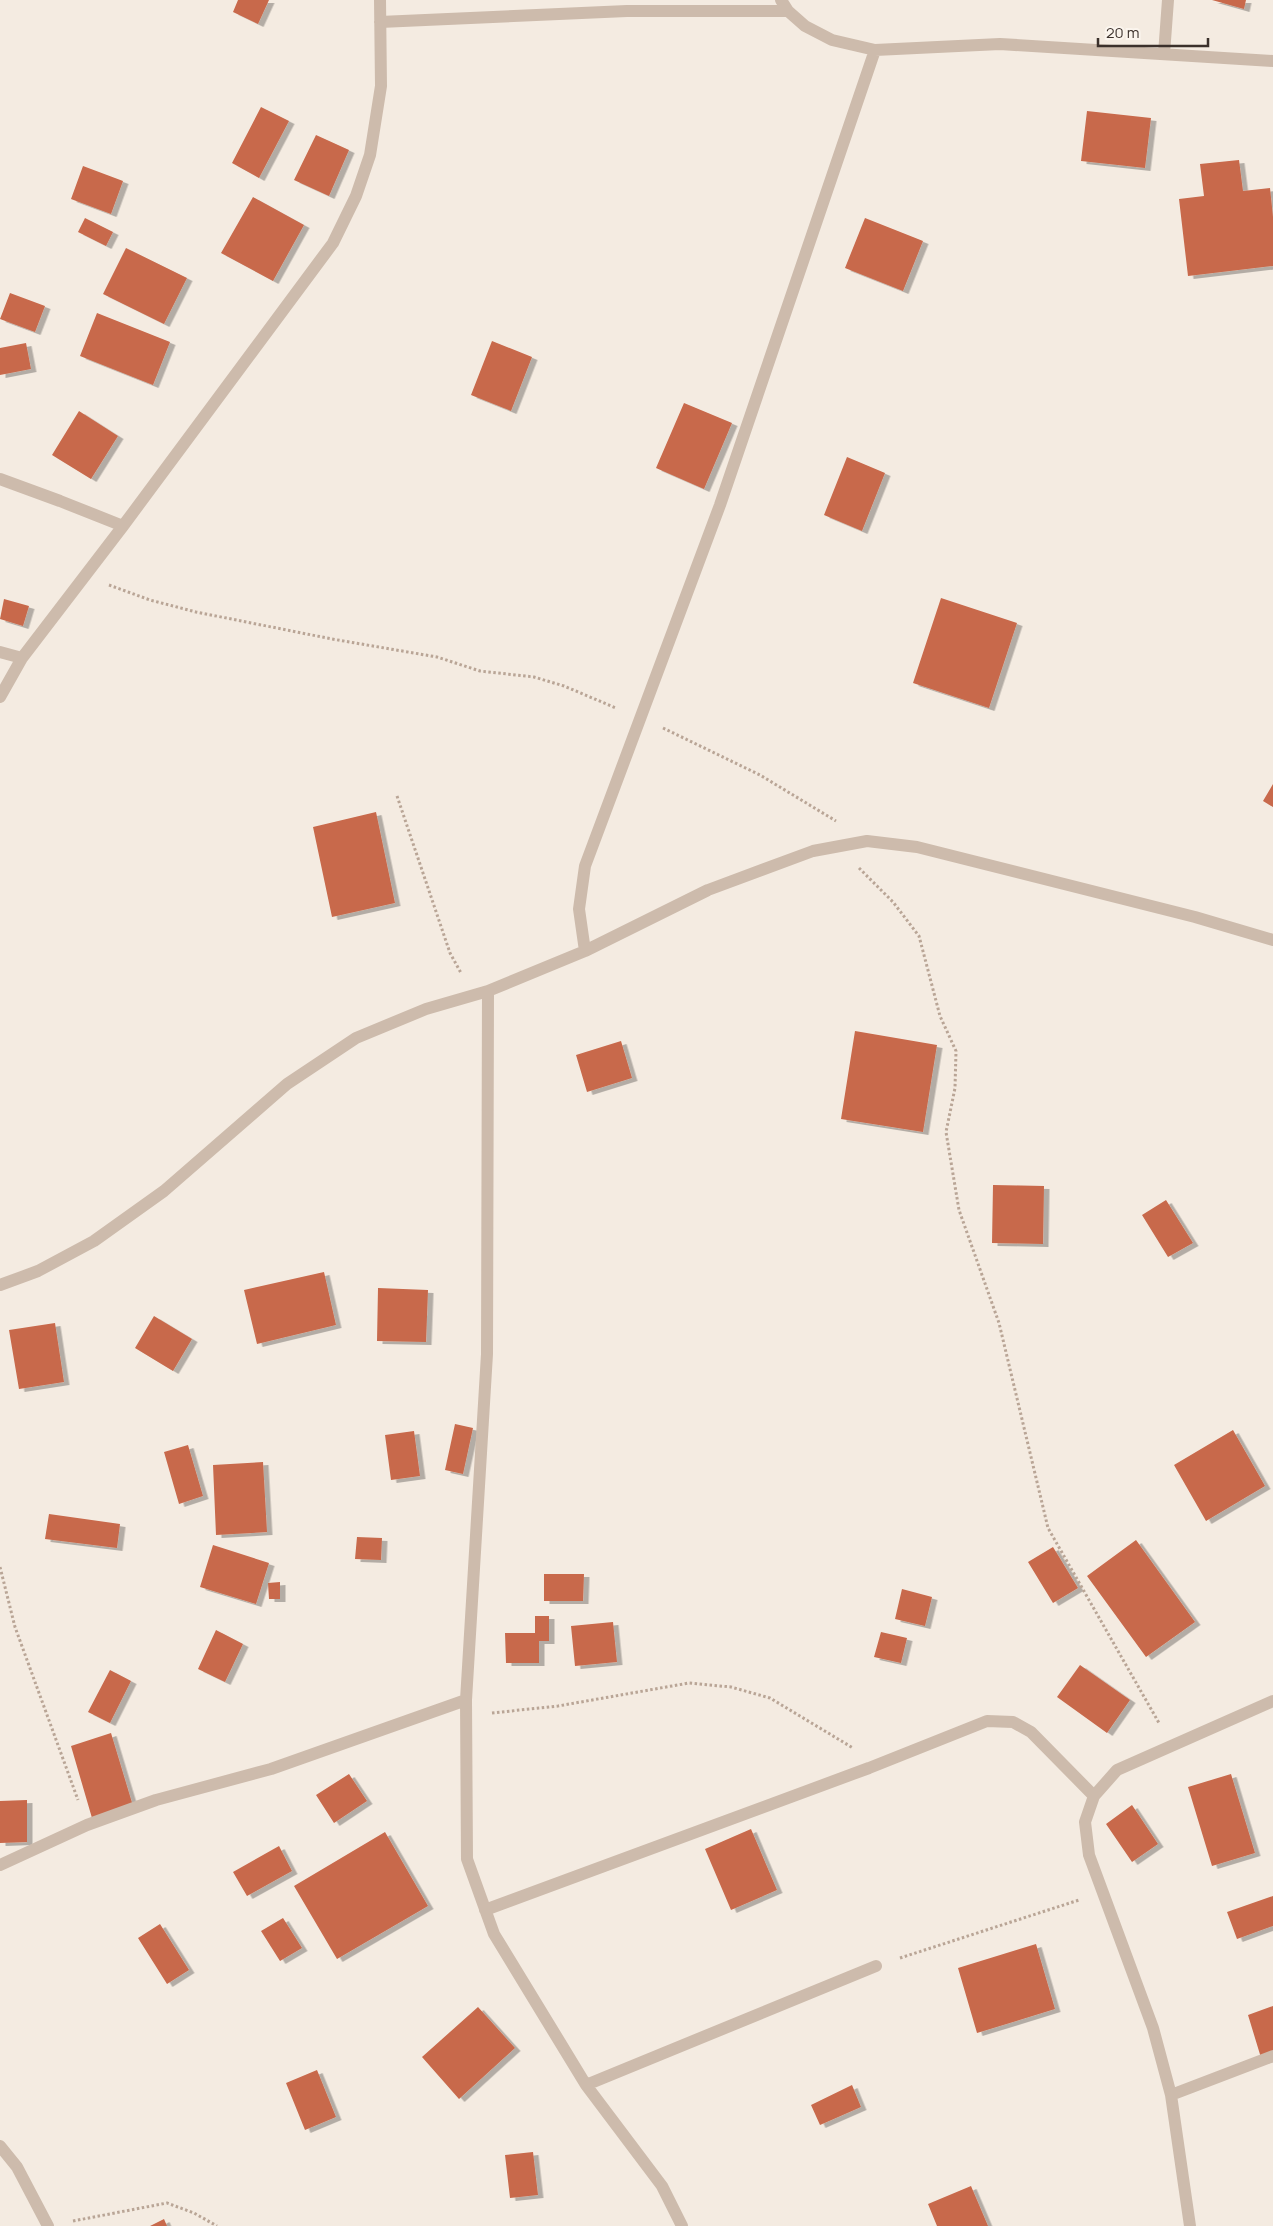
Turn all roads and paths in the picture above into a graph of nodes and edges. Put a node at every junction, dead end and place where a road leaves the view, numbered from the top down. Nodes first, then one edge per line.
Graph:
1 (380, 0) edge
2 (1168, 0) edge
3 (785, 5) edge
4 (380, 22) junction
5 (875, 50) junction
6 (1164, 54) junction
7 (1273, 61) edge
8 (0, 480) edge
9 (123, 526) junction
10 (85, 577) junction
11 (0, 652) edge
12 (22, 658) junction
13 (0, 697) edge
14 (641, 718) junction
15 (397, 796) dead end
16 (867, 841) junction
17 (837, 847) junction
18 (1273, 940) edge
19 (585, 951) junction
20 (488, 991) junction
21 (473, 995) junction
22 (0, 1285) edge
23 (0, 1566) edge
24 (466, 1700) junction
25 (1273, 1701) edge
26 (466, 1715) junction
27 (1172, 1746) junction
28 (869, 1768) junction
29 (1094, 1796) junction
30 (87, 1825) junction
31 (0, 1865) edge
32 (1104, 1892) junction
33 (485, 1910) junction
34 (876, 1966) joint
35 (1273, 2056) edge
36 (586, 2084) junction
37 (1171, 2095) junction
38 (0, 2146) edge
39 (69, 2222) dead end
40 (48, 2226) edge
41 (217, 2226) edge
42 (682, 2226) edge
43 (1190, 2226) edge

1 - 4 street
2 - 6 street
3 - 4 street
3 - 5 street
4 - 9 street
5 - 6 street
5 - 14 street
6 - 7 street
8 - 9 street
9 - 10 street
10 - 12 street
10 - 14 path
11 - 12 street
12 - 13 street
14 - 16 path
14 - 19 street
15 - 21 path
16 - 17 street
16 - 18 street
17 - 19 street
17 - 27 path
19 - 20 street
20 - 21 street
20 - 24 street
21 - 22 street
23 - 30 path
24 - 26 street
24 - 30 street
25 - 27 street
26 - 28 path
26 - 33 street
27 - 29 street
28 - 29 street
28 - 33 street
29 - 32 street
30 - 31 street
32 - 34 path
32 - 37 street
33 - 36 street
34 - 36 street
35 - 37 street
36 - 42 street
37 - 43 street
38 - 40 street
39 - 41 path

